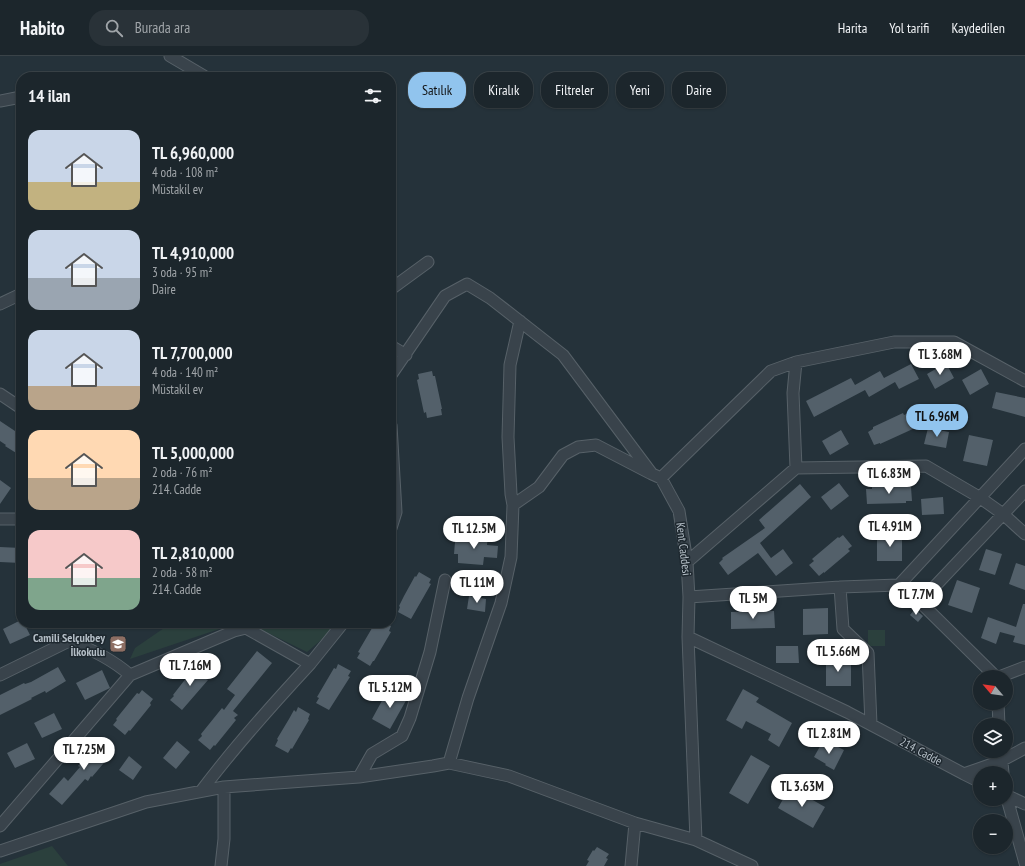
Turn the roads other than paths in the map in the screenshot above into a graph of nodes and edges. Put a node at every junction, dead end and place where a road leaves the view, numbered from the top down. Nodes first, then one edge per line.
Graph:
1 (170, 56) edge
2 (197, 72) edge
3 (16, 98) edge
4 (0, 101) edge
5 (428, 262) dead end
6 (396, 285) edge
7 (16, 296) edge
8 (0, 304) edge
9 (520, 321) junction
10 (396, 349) edge
11 (406, 355) junction
12 (796, 362) junction
13 (396, 368) edge
14 (1025, 381) edge
15 (0, 394) edge
16 (16, 405) edge
17 (1025, 449) edge
18 (796, 468) junction
19 (657, 476) junction
20 (1025, 491) edge
21 (979, 497) junction
22 (513, 505) junction
23 (1003, 514) junction
24 (0, 519) edge
25 (16, 519) edge
26 (1025, 534) edge
27 (687, 562) junction
28 (445, 580) dead end
29 (899, 585) junction
30 (840, 587) junction
31 (688, 597) junction
32 (920, 602) junction
33 (339, 628) edge
34 (688, 637) junction
35 (310, 664) junction
36 (1025, 667) edge
37 (989, 670) edge
38 (1013, 672) edge
39 (0, 675) edge
40 (130, 675) junction
41 (870, 724) junction
42 (1025, 748) edge
43 (1013, 752) edge
44 (997, 758) edge
45 (449, 763) junction
46 (964, 774) junction
47 (359, 776) junction
48 (973, 778) edge
49 (224, 787) junction
50 (202, 790) junction
51 (1013, 798) edge
52 (1025, 804) edge
53 (1009, 806) edge
54 (635, 822) junction
55 (0, 826) edge
56 (696, 840) junction
57 (0, 851) edge
58 (1025, 863) edge
59 (221, 866) edge
60 (631, 866) edge
61 (752, 866) edge

1 - 2 street
3 - 4 street
5 - 6 street
7 - 8 street
9 - 11 street, Kent Caddesi
9 - 19 street, Kent Caddesi
9 - 22 street
10 - 11 street
11 - 13 street
12 - 14 street
12 - 18 street
12 - 19 street
15 - 16 street
17 - 21 street
18 - 21 street
18 - 27 street
19 - 22 street
19 - 27 street, Kent Caddesi
20 - 23 street
21 - 23 street
21 - 29 street
22 - 45 street
23 - 26 street
23 - 32 street
24 - 25 street
27 - 31 street, Kent Caddesi
28 - 47 street
29 - 30 street
29 - 32 street
30 - 31 street
30 - 41 street
31 - 34 street, Kent Caddesi
32 - 37 street
33 - 35 street
34 - 41 street, 214. Cadde
34 - 56 street, Kent Caddesi
35 - 40 street
35 - 50 street
36 - 38 street
39 - 40 street
40 - 55 street
41 - 46 street, 214. Cadde
42 - 43 street
44 - 46 street
45 - 47 street
45 - 54 street
46 - 48 street, 214. Cadde
47 - 49 street
49 - 50 street
49 - 59 street
50 - 57 street
51 - 52 street
53 - 58 street
54 - 56 street
54 - 60 street
56 - 61 street

